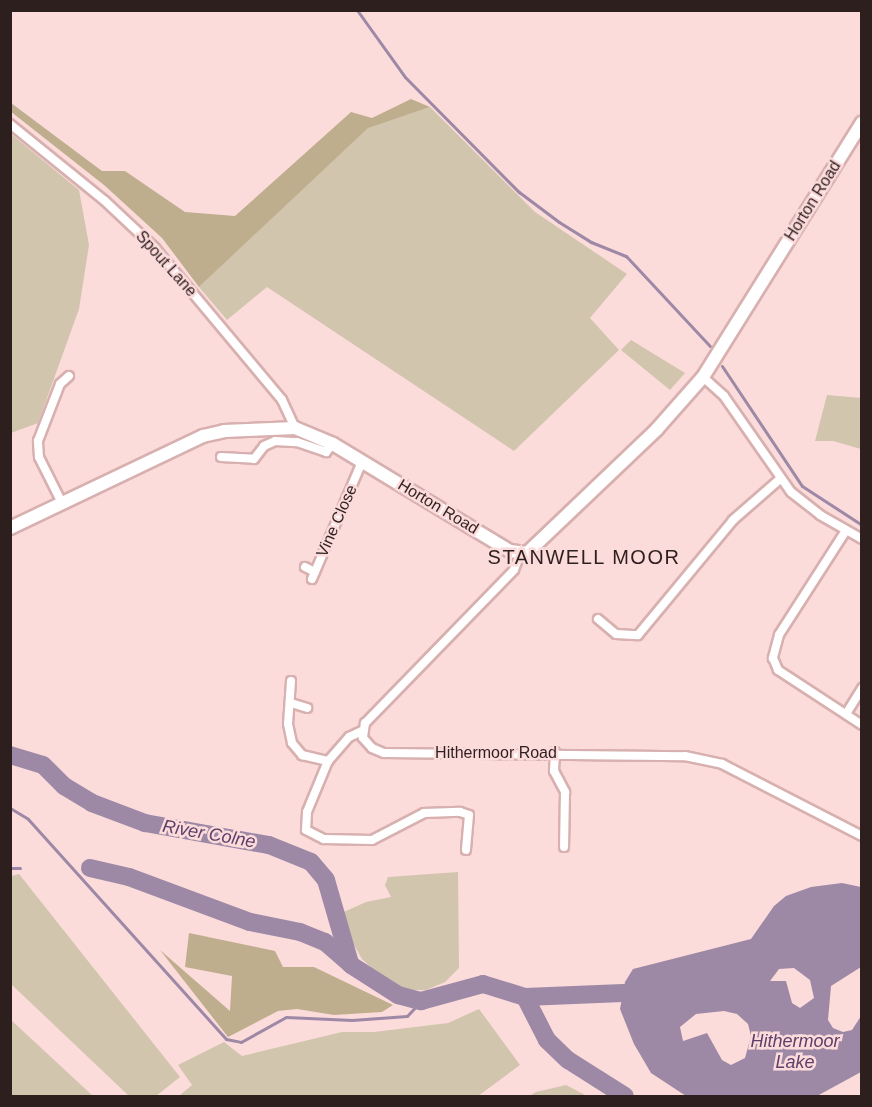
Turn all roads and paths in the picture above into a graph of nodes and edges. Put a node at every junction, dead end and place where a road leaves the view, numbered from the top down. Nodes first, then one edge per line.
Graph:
1 (861, 123) edge
2 (10, 124) edge
3 (69, 376) dead end
4 (703, 377) junction
5 (295, 428) junction
6 (333, 444) junction
7 (221, 457) dead end
8 (362, 462) junction
9 (780, 479) junction
10 (61, 501) junction
11 (10, 528) edge
12 (845, 532) junction
13 (861, 538) edge
14 (520, 554) junction
15 (305, 567) dead end
16 (598, 620) dead end
17 (291, 681) dead end
18 (861, 688) edge
19 (291, 703) junction
20 (307, 708) dead end
21 (846, 714) junction
22 (861, 725) edge
23 (362, 731) junction
24 (555, 752) junction
25 (328, 761) junction
26 (861, 836) edge
27 (564, 847) dead end
28 (466, 850) dead end

1 - 4 street, Horton Road
2 - 5 street, Spout Lane
3 - 10 street
4 - 9 street
4 - 14 street, Horton Road
5 - 6 street, Horton Road
5 - 10 street, Horton Road
6 - 7 street
6 - 8 street, Horton Road
8 - 14 street, Horton Road
8 - 15 street, Vine Close
9 - 12 street
9 - 16 street
10 - 11 street, Horton Road
12 - 13 street
12 - 21 street
14 - 23 street
17 - 19 street
18 - 21 street
19 - 20 street
19 - 25 street
21 - 22 street
23 - 24 street, Hithermoor Road
23 - 25 street
24 - 26 street, Hithermoor Road
24 - 27 street
25 - 28 street

